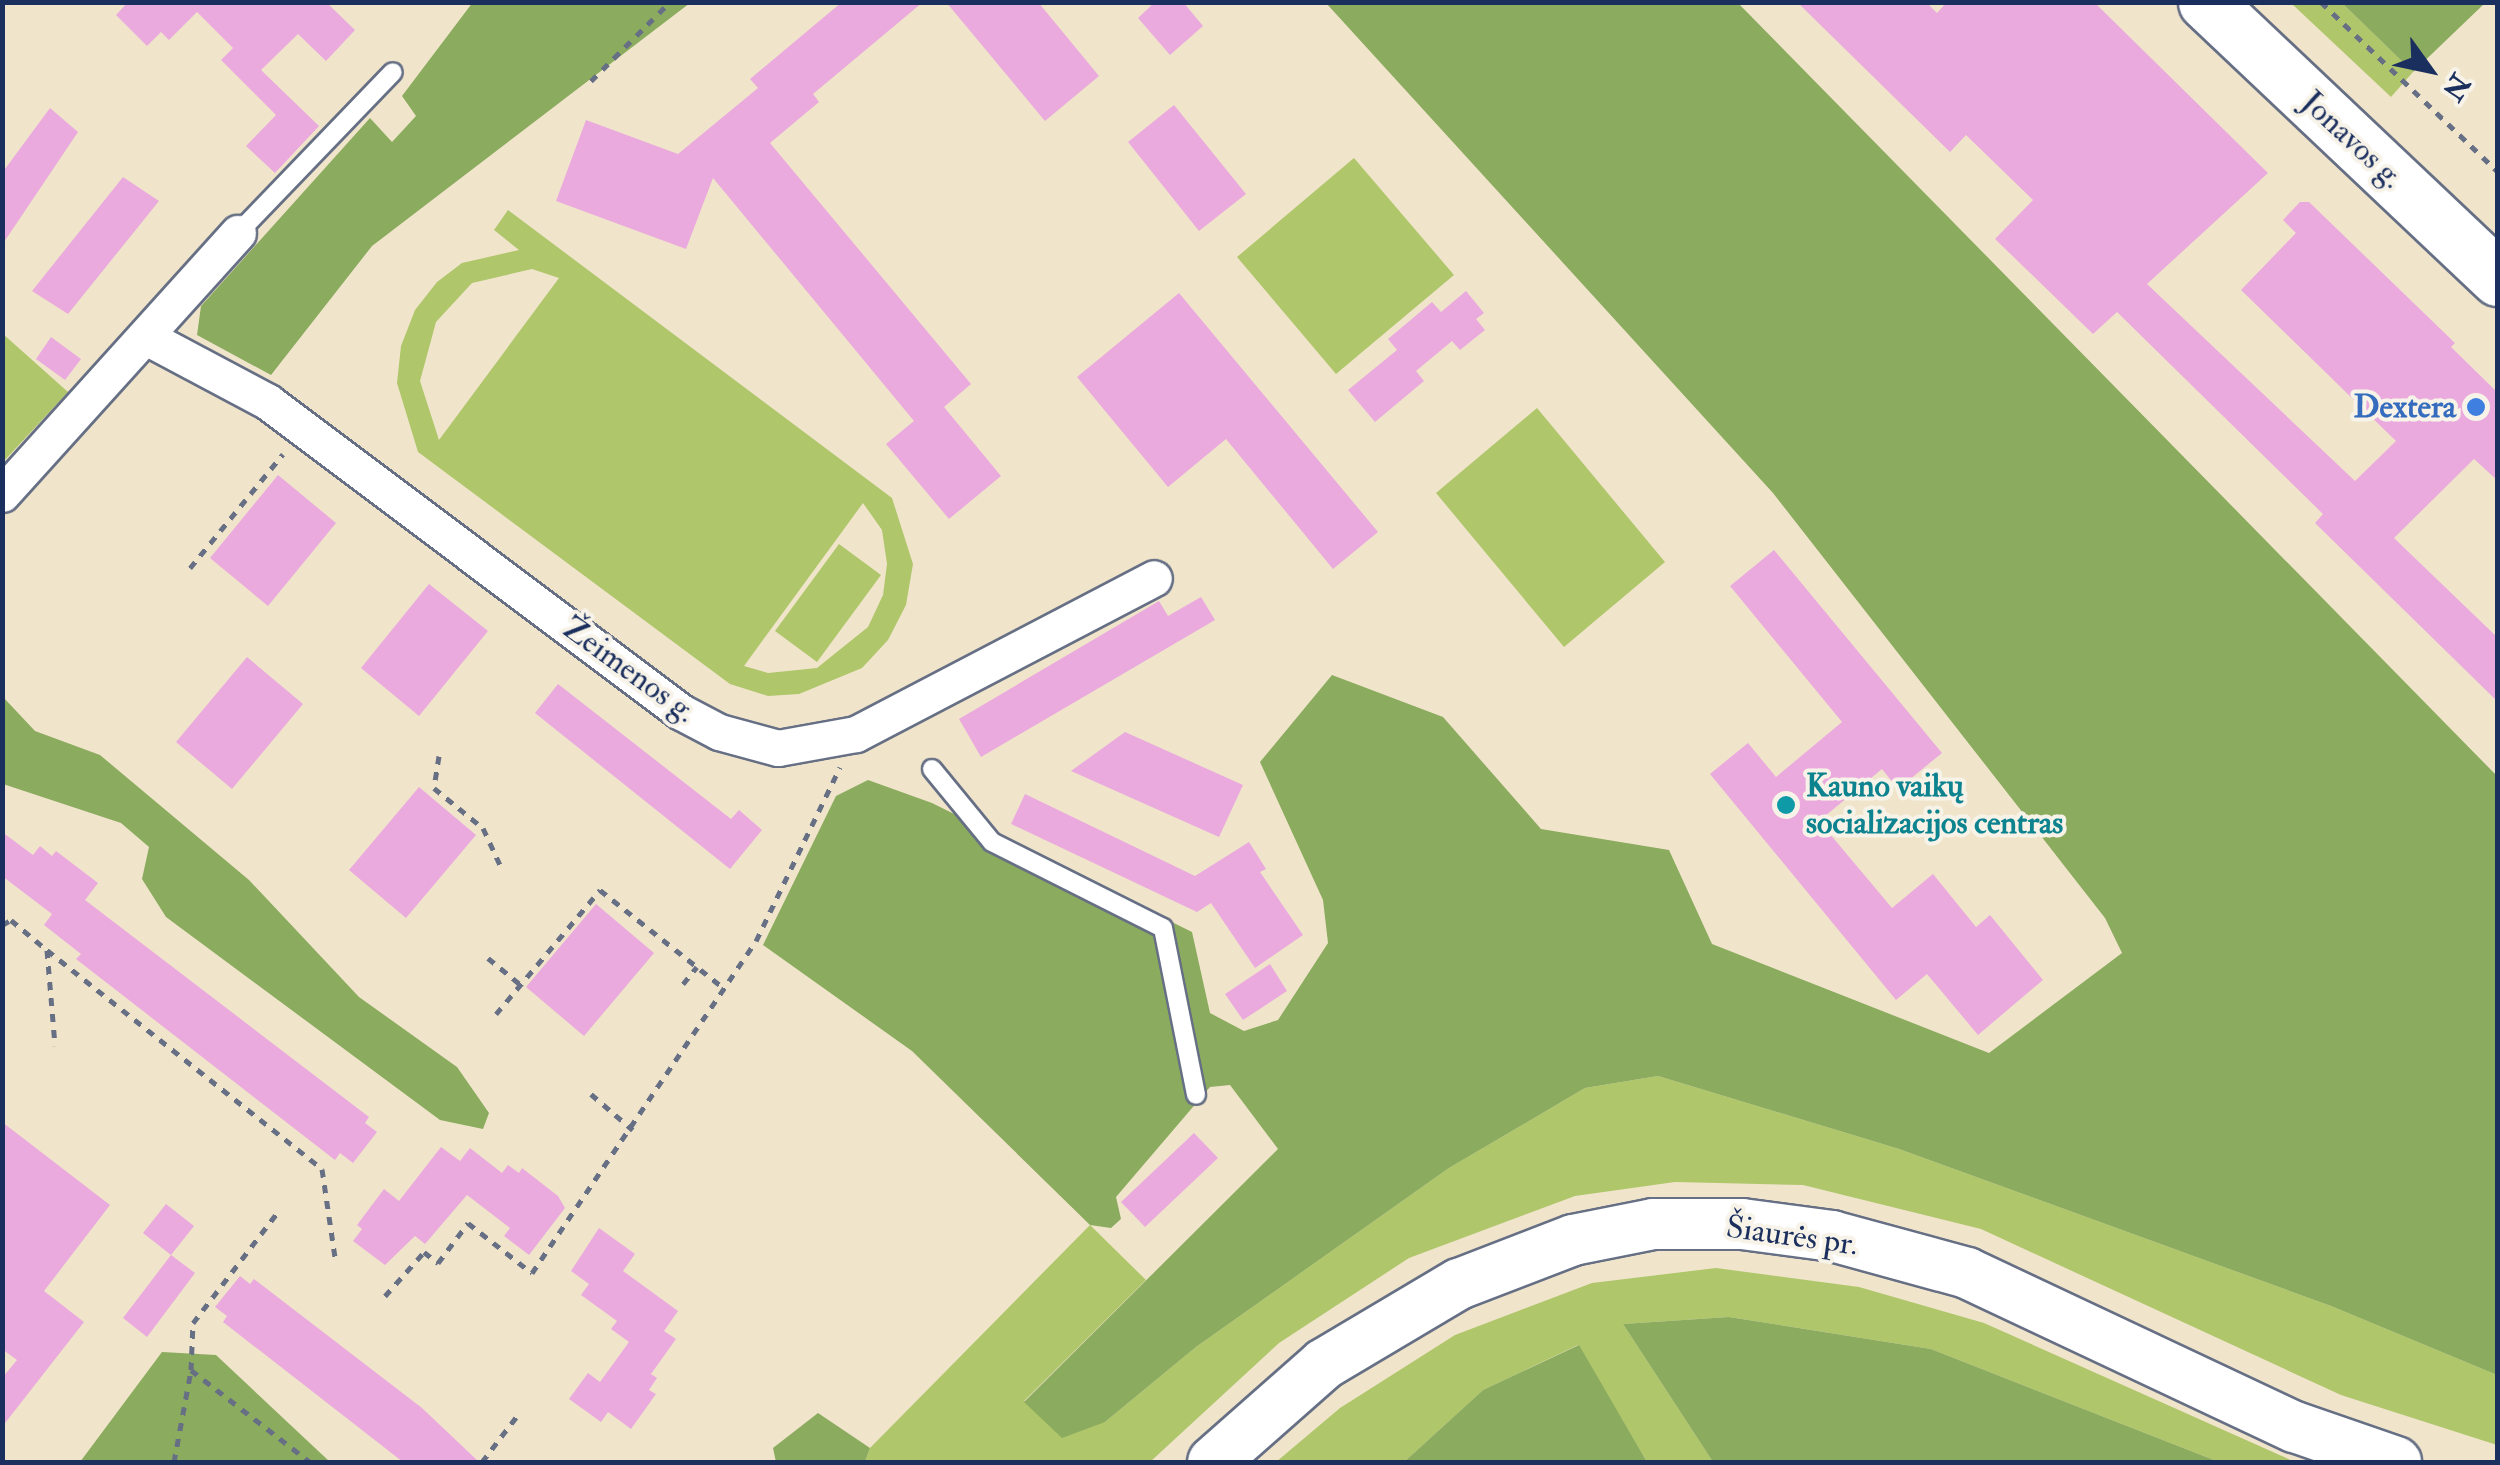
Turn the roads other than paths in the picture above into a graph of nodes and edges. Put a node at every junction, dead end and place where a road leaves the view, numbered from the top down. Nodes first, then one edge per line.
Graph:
1 (2206, 2) edge
2 (393, 72) dead end
3 (238, 232) joint
4 (2498, 278) edge
5 (146, 337) junction
6 (2, 494) edge
7 (1154, 578) dead end
8 (932, 769) dead end
9 (1196, 1095) dead end
10 (1214, 1462) edge
11 (2396, 1462) edge

1 - 4 main road, Jonavos g.
2 - 3 lane
3 - 5 street
5 - 6 street
5 - 7 street, Žeimenos g.
8 - 9 lane
10 - 11 main road, Šiaurės pr.

